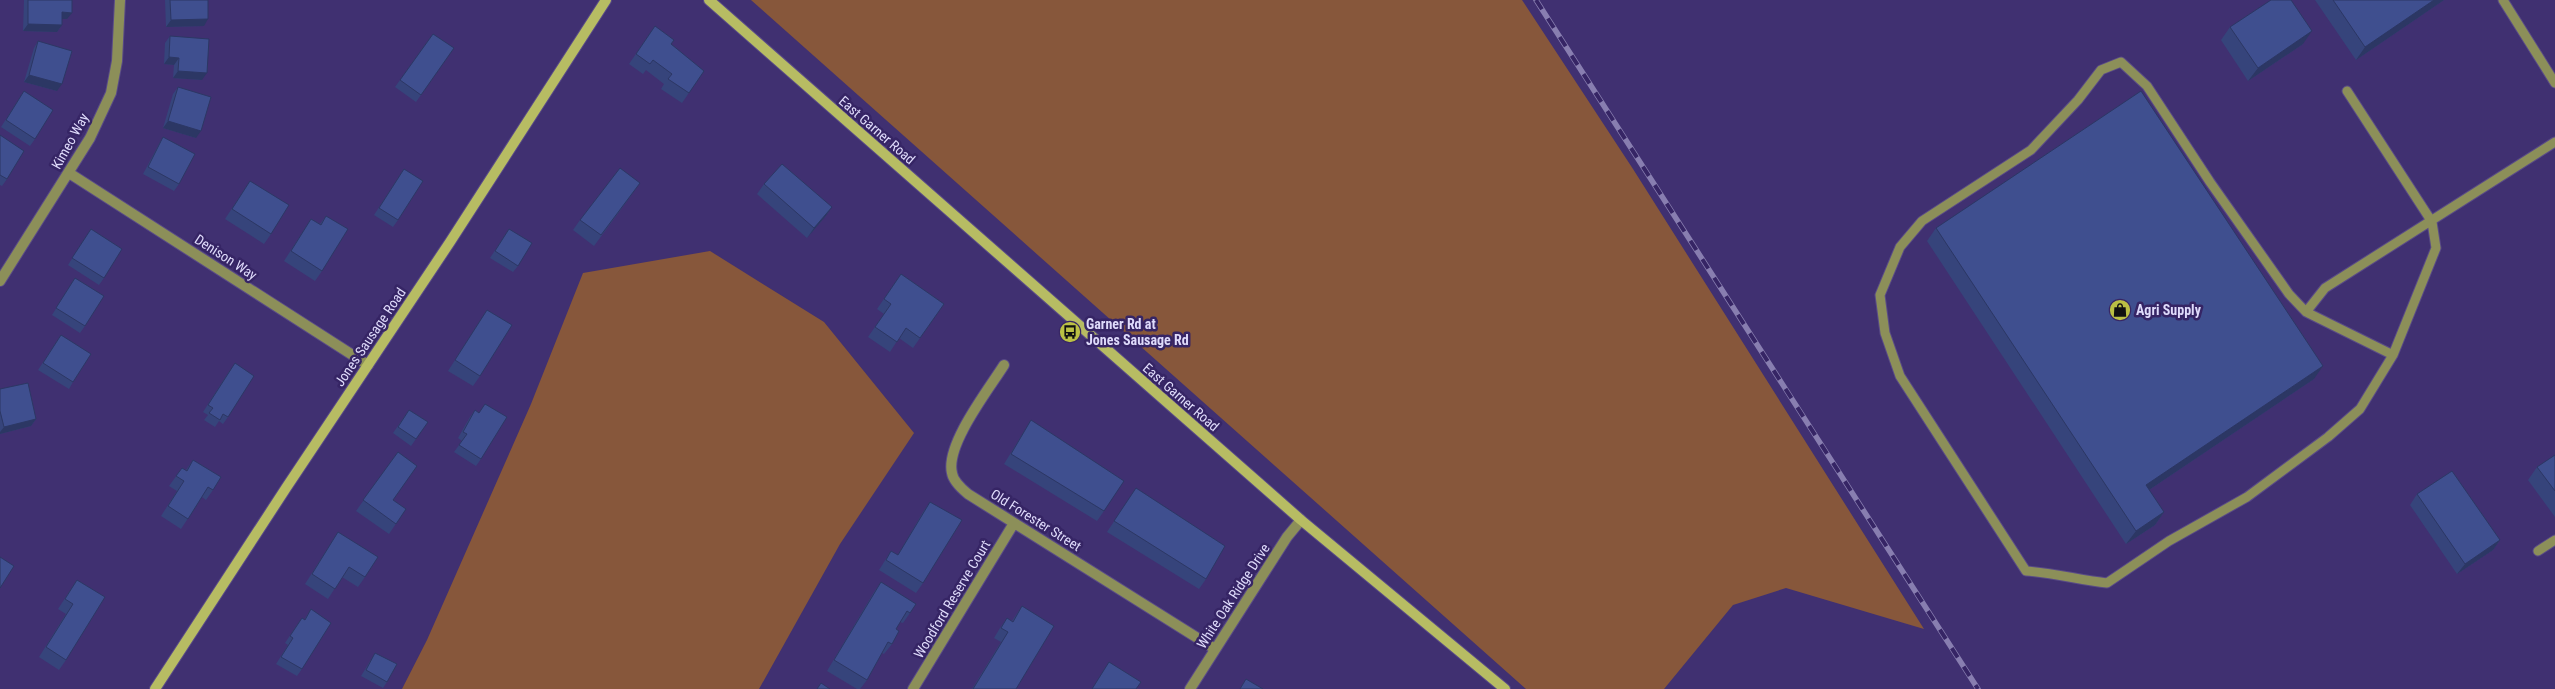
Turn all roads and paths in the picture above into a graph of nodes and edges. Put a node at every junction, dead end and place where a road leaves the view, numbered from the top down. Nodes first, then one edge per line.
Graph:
1 (120, 0) edge
2 (606, 0) edge
3 (709, 0) edge
4 (2503, 0) edge
5 (2555, 83) edge
6 (2347, 91) dead end
7 (2555, 142) edge
8 (69, 173) junction
9 (2432, 222) junction
10 (0, 281) edge
11 (2306, 312) junction
12 (2393, 355) junction
13 (368, 365) junction
14 (1004, 365) dead end
15 (1301, 520) junction
16 (1014, 523) junction
17 (2555, 540) edge
18 (2538, 551) dead end
19 (1215, 649) junction
20 (155, 689) edge
21 (913, 689) edge
22 (1190, 689) edge
23 (1505, 689) edge

1 - 8 street, Kimeo Way
2 - 13 main road, Jones Sausage Road
3 - 15 main road, East Garner Road
4 - 5 lane
6 - 9 lane
7 - 9 lane
8 - 10 street, Kimeo Way
8 - 13 street, Denison Way
9 - 11 lane
9 - 12 lane
11 - 12 lane
11 - 12 lane
13 - 20 main road, Jones Sausage Road
14 - 16 street, Old Forester Street
15 - 19 street, White Oak Ridge Drive
15 - 23 main road, East Garner Road
16 - 19 street, Old Forester Street
16 - 21 street, Woodford Reserve Court
17 - 18 lane
19 - 22 street, White Oak Ridge Drive

